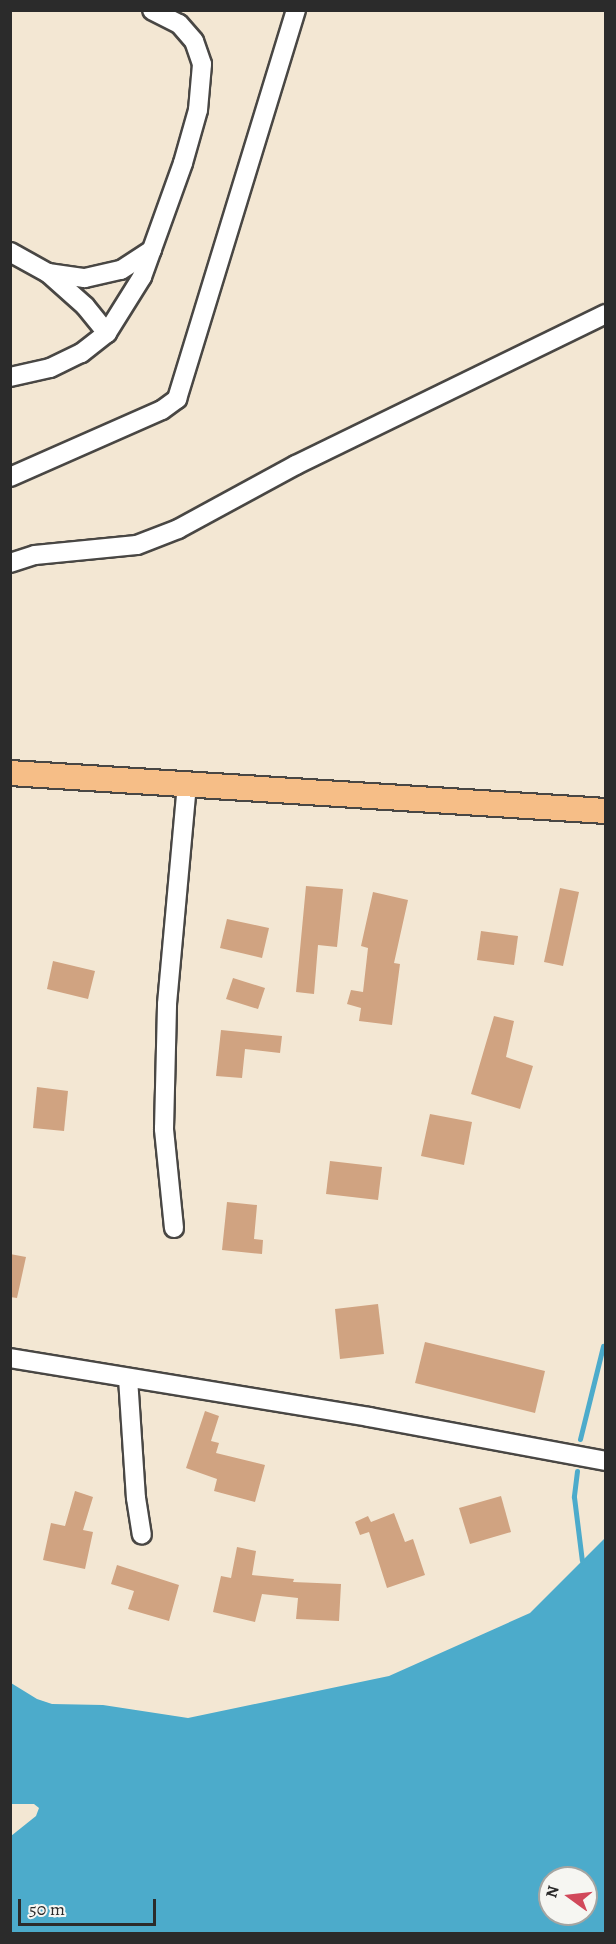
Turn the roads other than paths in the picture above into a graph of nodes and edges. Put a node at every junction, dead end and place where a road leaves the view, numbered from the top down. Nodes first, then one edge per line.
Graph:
1 (152, 10) edge
2 (296, 10) edge
3 (152, 250) junction
4 (10, 252) edge
5 (48, 273) junction
6 (606, 314) edge
7 (106, 333) junction
8 (10, 377) edge
9 (10, 477) edge
10 (10, 563) edge
11 (10, 773) edge
12 (188, 786) junction
13 (606, 811) edge
14 (174, 1228) dead end
15 (10, 1358) edge
16 (128, 1378) junction
17 (606, 1461) edge
18 (142, 1534) dead end

1 - 3 street
2 - 9 street
3 - 5 street
3 - 7 street
4 - 5 street
5 - 7 street
6 - 10 street
7 - 8 street
11 - 12 main road
12 - 13 main road
12 - 14 street
15 - 16 street
16 - 17 street
16 - 18 street

